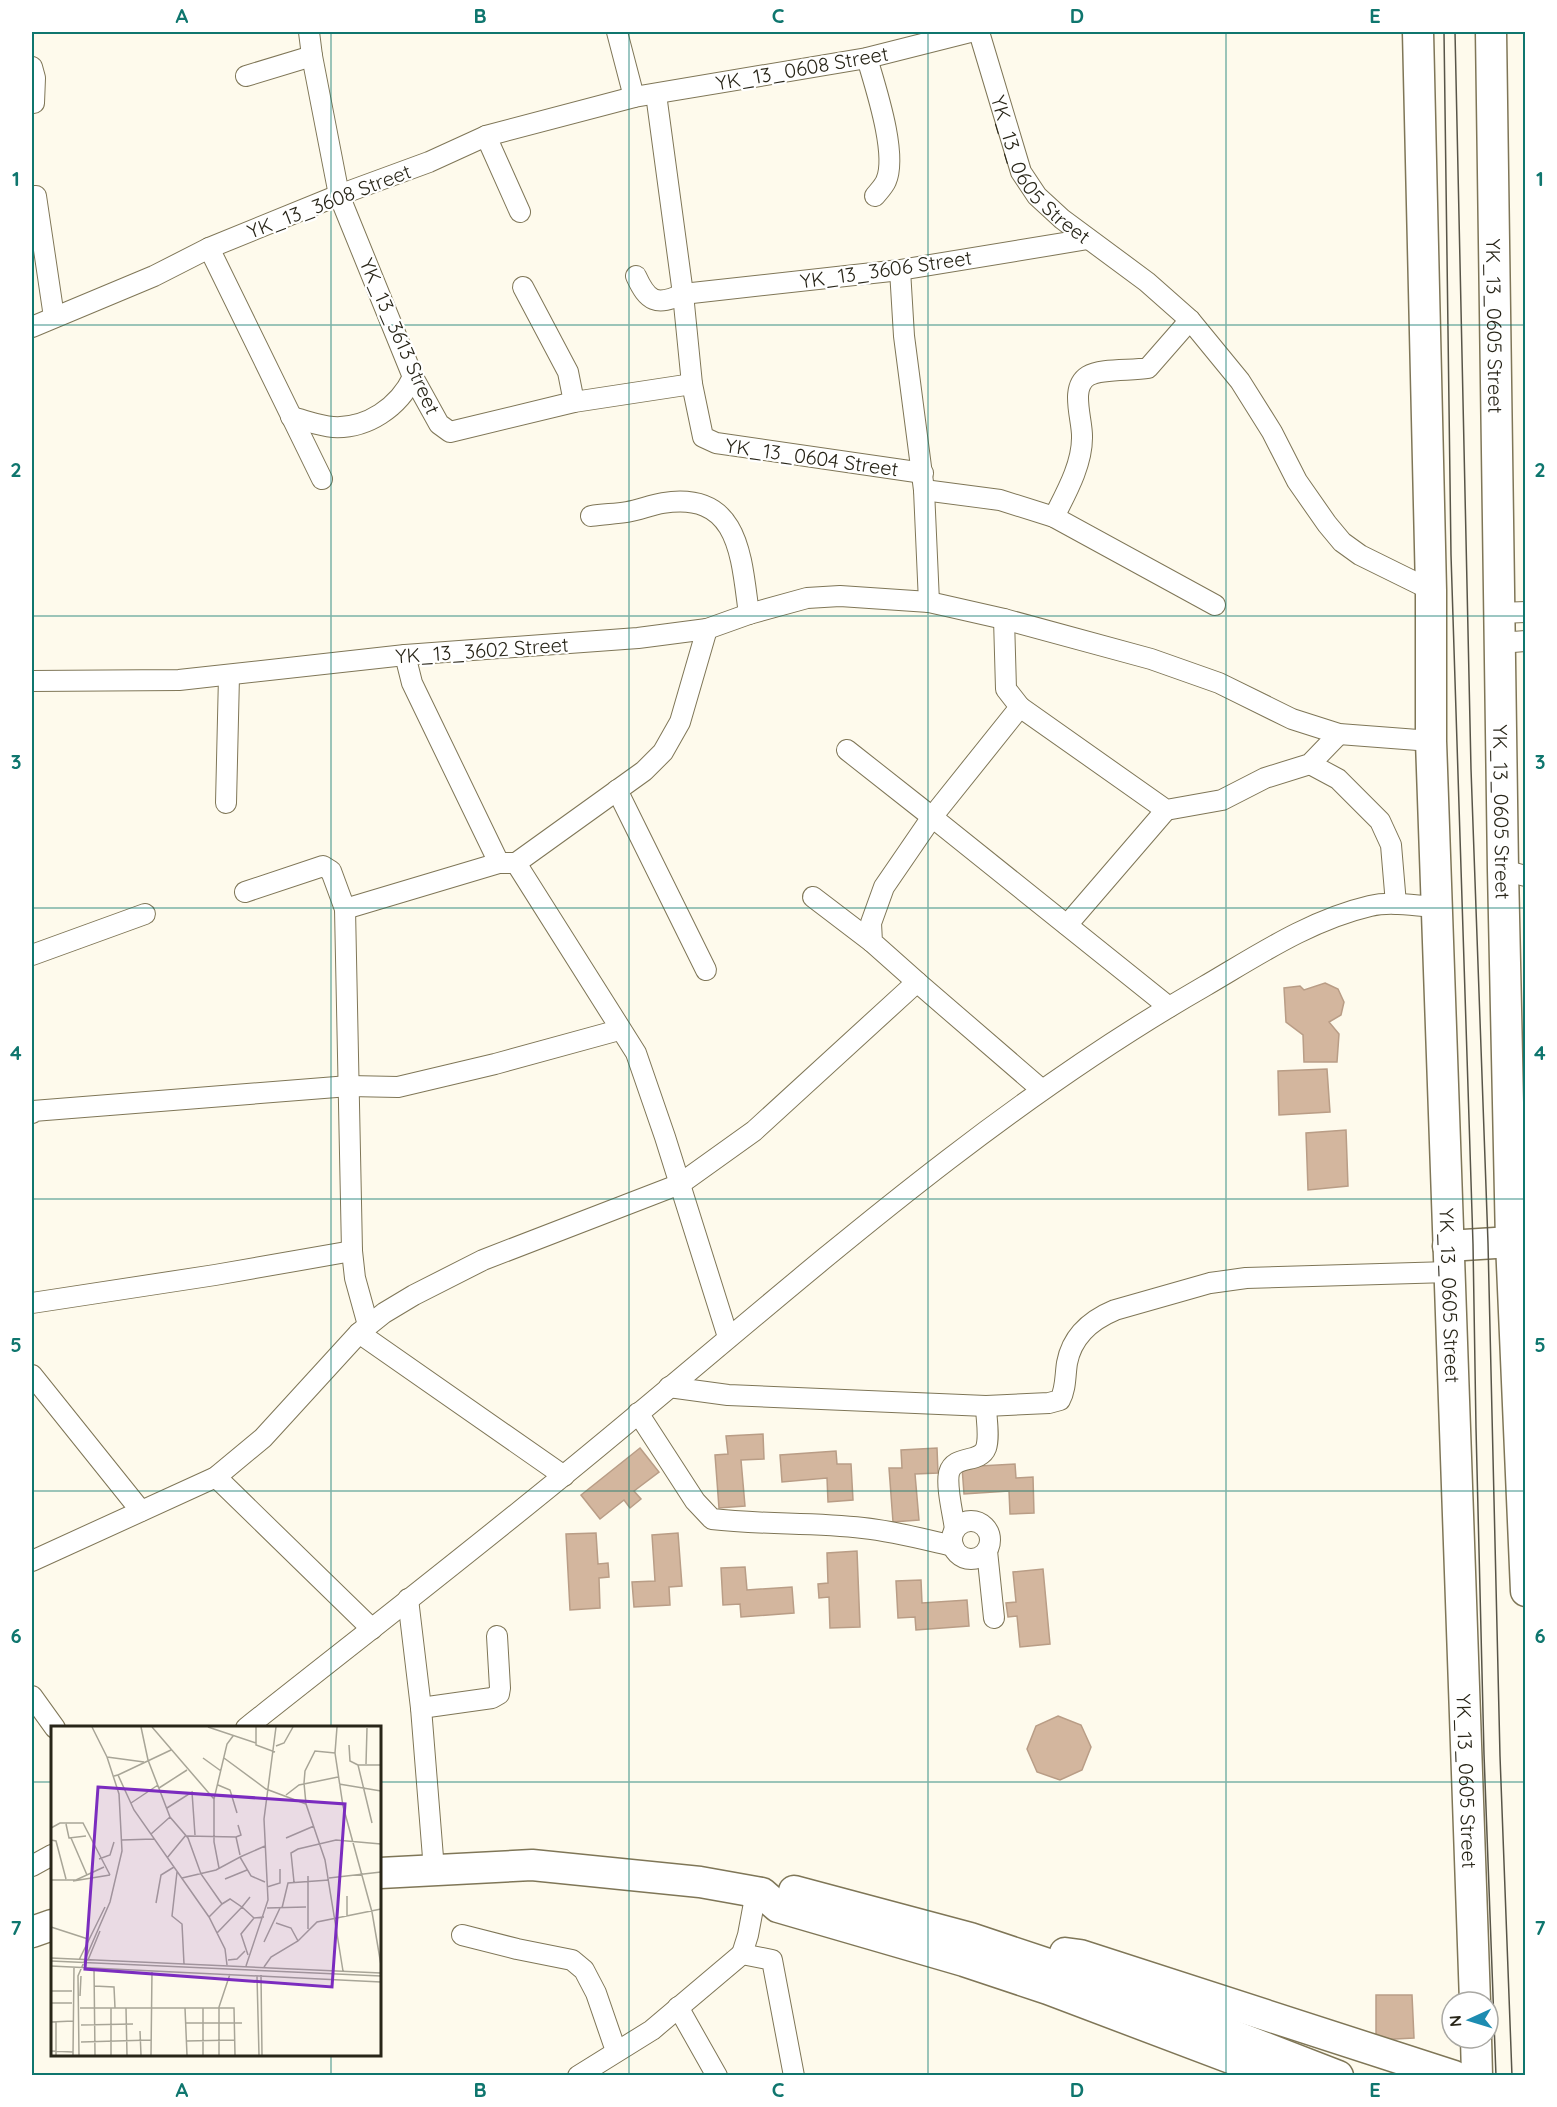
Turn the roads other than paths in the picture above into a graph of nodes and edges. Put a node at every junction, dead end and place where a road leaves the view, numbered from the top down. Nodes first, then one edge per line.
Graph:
1 (309, 32) edge
2 (617, 32) edge
3 (970, 32) edge
4 (979, 32) edge
5 (1418, 32) edge
6 (1491, 32) edge
7 (312, 56) junction
8 (867, 58) junction
9 (32, 67) edge
10 (246, 76) dead end
11 (656, 94) junction
12 (634, 98) junction
13 (34, 103) dead end
14 (486, 136) junction
15 (339, 195) junction
16 (36, 196) dead end
17 (875, 196) dead end
18 (520, 212) dead end
19 (1088, 239) junction
20 (209, 248) junction
21 (900, 270) junction
22 (636, 276) dead end
23 (523, 287) dead end
24 (682, 294) junction
25 (54, 318) junction
26 (1190, 321) junction
27 (32, 327) edge
28 (413, 377) junction
29 (692, 384) junction
30 (574, 402) junction
31 (291, 417) junction
32 (322, 479) dead end
33 (924, 488) junction
34 (591, 516) dead end
35 (1054, 517) junction
36 (1431, 590) junction
37 (929, 602) junction
38 (1215, 605) dead end
39 (1512, 612) edge
40 (749, 614) junction
41 (1004, 619) junction
42 (707, 629) junction
43 (1513, 642) edge
44 (405, 655) junction
45 (229, 676) junction
46 (32, 681) edge
47 (1020, 707) junction
48 (1339, 734) junction
49 (1431, 741) junction
50 (847, 750) dead end
51 (1310, 764) junction
52 (617, 790) junction
53 (226, 803) dead end
54 (1166, 810) junction
55 (932, 817) junction
56 (507, 863) junction
57 (1514, 873) edge
58 (244, 892) dead end
59 (813, 897) dead end
60 (1396, 904) junction
61 (1436, 907) junction
62 (345, 909) junction
63 (145, 914) dead end
64 (1067, 925) junction
65 (872, 942) junction
66 (32, 955) edge
67 (706, 970) dead end
68 (917, 982) junction
69 (1169, 1007) junction
70 (619, 1030) junction
71 (349, 1086) junction
72 (1041, 1089) junction
73 (32, 1111) edge
74 (680, 1184) junction
75 (1511, 1242) junction
76 (352, 1251) junction
77 (1449, 1259) junction
78 (32, 1303) edge
79 (364, 1329) junction
80 (728, 1337) junction
81 (32, 1375) edge
82 (669, 1387) junction
83 (986, 1406) junction
84 (638, 1413) junction
85 (564, 1476) junction
86 (216, 1477) junction
87 (141, 1511) junction
88 (954, 1537) junction
89 (1525, 1540) edge
90 (987, 1551) junction
91 (32, 1561) edge
92 (1526, 1591) edge
93 (408, 1599) junction
94 (994, 1618) dead end
95 (372, 1629) junction
96 (497, 1636) dead end
97 (32, 1696) edge
98 (421, 1708) junction
99 (54, 1726) edge
100 (249, 1726) edge
101 (51, 1856) edge
102 (32, 1866) edge
103 (434, 1870) junction
104 (381, 1874) edge
105 (759, 1892) junction
106 (51, 1925) edge
107 (32, 1932) edge
108 (462, 1935) dead end
109 (742, 1954) junction
110 (1011, 1964) junction
111 (1051, 1977) junction
112 (1475, 1990) edge
113 (678, 2007) junction
114 (1476, 2050) edge
115 (616, 2051) junction
116 (578, 2076) edge
117 (717, 2076) edge
118 (794, 2076) edge
119 (1233, 2076) edge
120 (1278, 2076) edge
121 (1338, 2076) edge
122 (1454, 2076) edge
123 (1477, 2076) edge

1 - 7 street, YK_13_3613 Street
2 - 12 street
3 - 8 street, YK_13_0608 Street
4 - 19 street, YK_13_0605 Street
5 - 36 main road, YK_13_0605 Street
6 - 39 main road, YK_13_0605 Street
7 - 10 street
7 - 15 street, YK_13_3613 Street
8 - 11 street, YK_13_0608 Street
8 - 17 street
9 - 13 street
11 - 12 street, YK_13_0608 Street
11 - 24 street
12 - 14 street, YK_13_3608 Street
14 - 15 street, YK_13_3608 Street
14 - 18 street
15 - 20 street, YK_13_3608 Street
15 - 28 street, YK_13_3613 Street
16 - 25 street
19 - 21 street, YK_13_3606 Street
19 - 26 street, YK_13_0605 Street
20 - 25 street, YK_13_3608 Street
20 - 31 street
21 - 24 street, YK_13_3606 Street
21 - 33 street
22 - 24 street, YK_13_3606 Street
23 - 30 street
24 - 29 street
25 - 27 street, YK_13_3608 Street
26 - 35 street
26 - 36 street, YK_13_0605 Street
28 - 30 street, YK_13_3613 Street
28 - 31 street
29 - 30 street, YK_13_3613 Street
29 - 33 street, YK_13_0604 Street
31 - 32 street
33 - 35 street, YK_13_0604 Street
33 - 37 street
34 - 40 street
35 - 38 street, YK_13_0604 Street
36 - 49 main road, YK_13_0605 Street
37 - 40 street, YK_13_3602 Street
37 - 41 street, YK_13_3602 Street
39 - 43 main road, YK_13_0605 Street
40 - 42 street, YK_13_3602 Street
41 - 47 street
41 - 48 street, YK_13_3602 Street
42 - 44 street, YK_13_3602 Street
42 - 52 street
43 - 57 main road, YK_13_0605 Street
44 - 45 street, YK_13_3602 Street
44 - 56 street
45 - 46 street, YK_13_3602 Street
45 - 53 street
47 - 54 street
47 - 55 street
48 - 49 street, YK_13_3602 Street
48 - 51 street
49 - 61 main road, YK_13_0605 Street
50 - 55 street
51 - 54 street
51 - 60 street
52 - 56 street
52 - 67 street
54 - 64 street
55 - 64 street
55 - 65 street
56 - 62 street
56 - 70 street
57 - 75 main road, YK_13_0605 Street
58 - 62 street
59 - 65 street
60 - 61 street
60 - 69 street
61 - 77 main road, YK_13_0605 Street
62 - 71 street
63 - 66 street
64 - 69 street
65 - 68 street
68 - 72 street
68 - 74 street
69 - 72 street
70 - 71 street
70 - 74 street
71 - 73 street
71 - 76 street
72 - 80 street
74 - 79 street
74 - 80 street
75 - 77 main road
75 - 89 main road, YK_13_0605 Street
76 - 78 street
76 - 79 street
77 - 83 street
77 - 112 main road, YK_13_0605 Street
79 - 85 street
79 - 86 street
80 - 82 street
81 - 87 street
82 - 83 street
82 - 84 street
83 - 88 street
84 - 85 street
84 - 88 street
85 - 93 street
86 - 87 street
86 - 95 street
87 - 91 street
88 - 90 street
88 - 90 street
89 - 92 main road, YK_13_0605 Street
90 - 94 street
93 - 95 street
93 - 98 street
95 - 100 street
96 - 98 street
97 - 99 street
98 - 103 street
101 - 102 street
103 - 104 main road
103 - 105 main road
105 - 109 street
105 - 110 main road
106 - 107 main road
108 - 115 street
109 - 113 street
109 - 118 street
110 - 111 main road
110 - 119 main road
110 - 122 main road
111 - 120 main road
111 - 121 main road
113 - 115 street
113 - 117 street
114 - 123 main road
115 - 116 street

